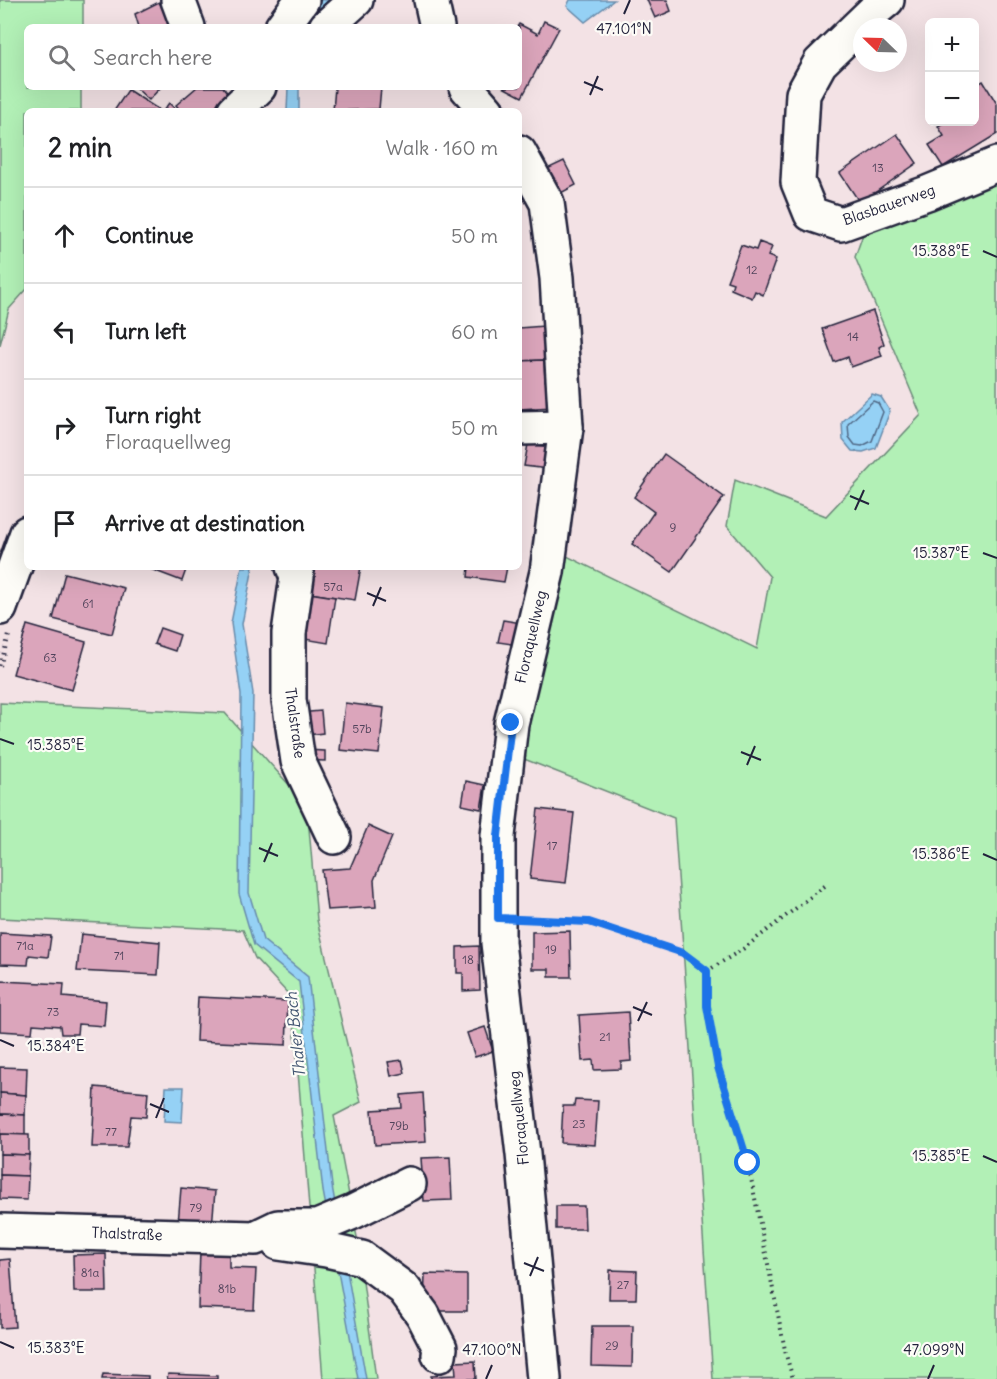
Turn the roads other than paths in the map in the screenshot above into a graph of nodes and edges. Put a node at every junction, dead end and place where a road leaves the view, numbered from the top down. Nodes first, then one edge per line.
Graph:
1 (178, 0) edge
2 (302, 0) edge
3 (356, 0) edge
4 (430, 0) edge
5 (887, 0) edge
6 (187, 24) edge
7 (284, 24) edge
8 (329, 24) edge
9 (436, 24) edge
10 (469, 90) edge
11 (484, 108) edge
12 (522, 157) edge
13 (997, 164) edge
14 (566, 427) junction
15 (522, 428) edge
16 (24, 541) edge
17 (295, 570) edge
18 (0, 609) edge
19 (334, 837) dead end
20 (410, 1184) dead end
21 (0, 1231) edge
22 (319, 1241) junction
23 (439, 1355) dead end
24 (544, 1379) edge

1 - 6 street
2 - 7 street
3 - 8 street
4 - 9 street
5 - 13 street, Blasbauerweg
10 - 11 street
12 - 14 street, Floraquellweg
14 - 15 street
14 - 24 street, Floraquellweg
16 - 18 street
17 - 19 street, Thalstraße
20 - 22 street, Thalstraße
21 - 22 street, Thalstraße
22 - 23 street

